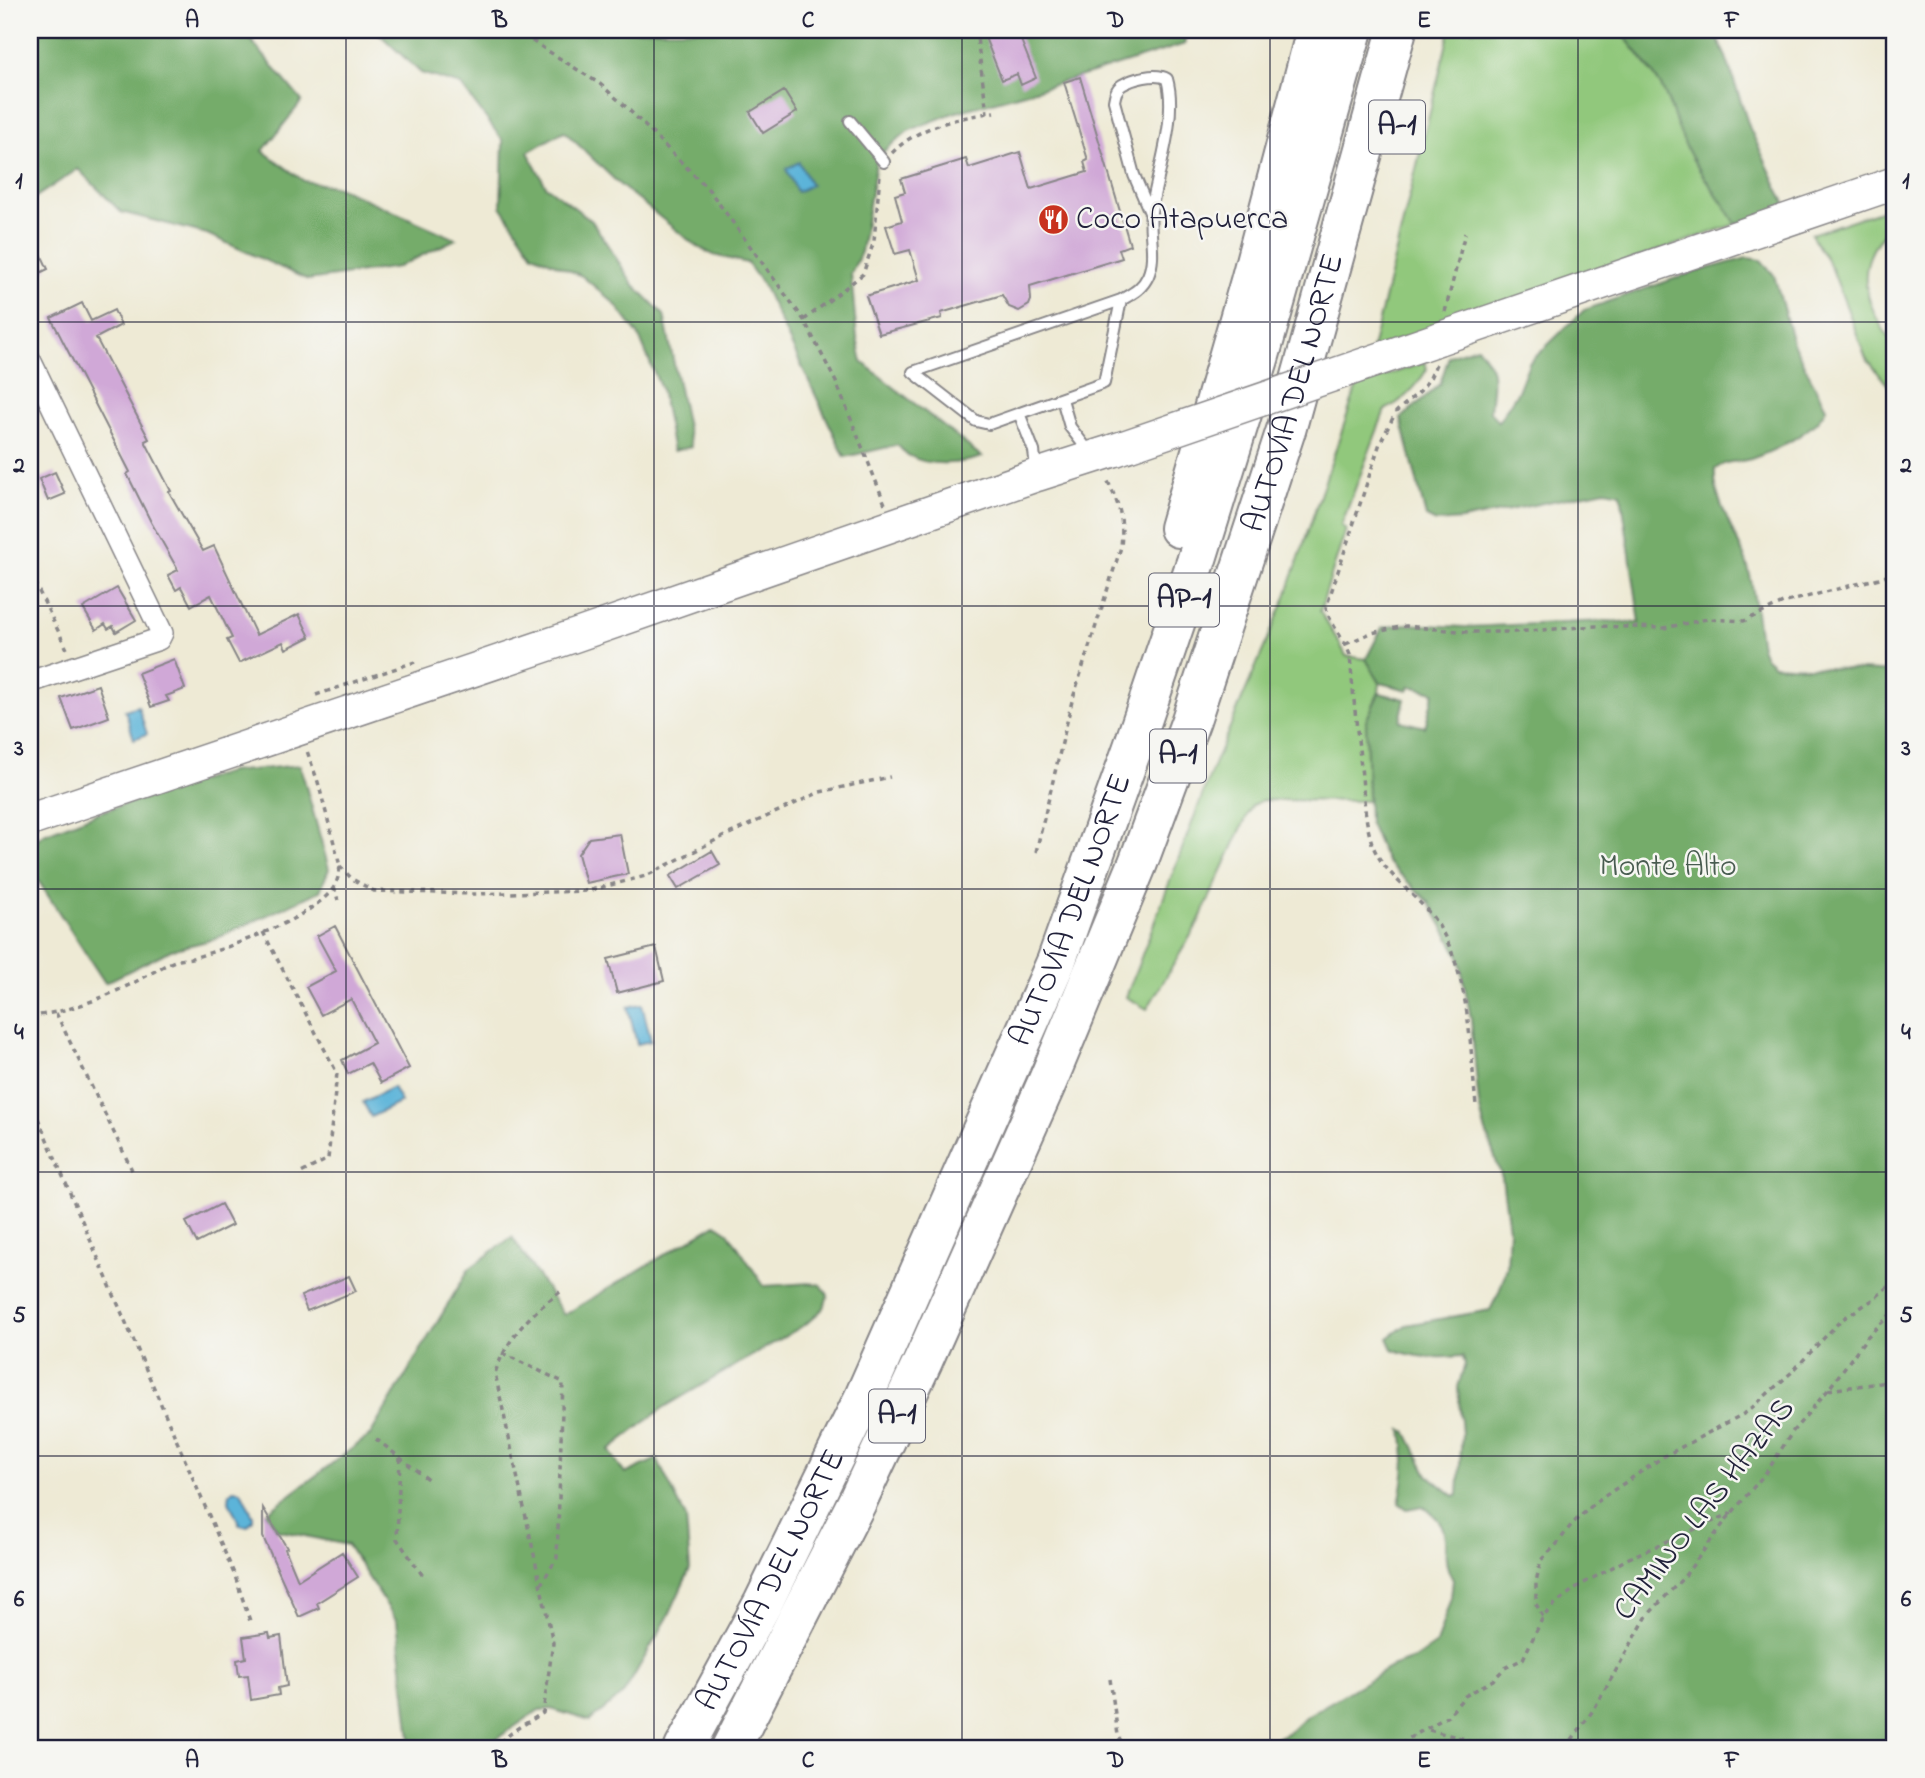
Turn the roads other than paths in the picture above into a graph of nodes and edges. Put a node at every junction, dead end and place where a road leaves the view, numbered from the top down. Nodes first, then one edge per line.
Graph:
1 (1316, 30) edge
2 (1353, 30) edge
3 (1397, 30) edge
4 (1424, 30) edge
5 (850, 121) dead end
6 (884, 162) road end
7 (1895, 183) edge
8 (1151, 215) junction
9 (1121, 300) junction
10 (30, 360) edge
11 (1062, 399) junction
12 (1019, 413) junction
13 (1287, 427) junction
14 (1105, 454) junction
15 (1037, 475) junction
16 (30, 682) edge
17 (30, 820) edge
18 (972, 1155) junction
19 (684, 1748) edge
20 (731, 1748) edge

1 - 18 highway, A-1
2 - 18 highway, AUTOVÍA DEL NORTE / AP-1
3 - 13 highway, AUTOVÍA DEL NORTE
4 - 13 highway, A-1
5 - 6 lane
7 - 14 main road, bridge
8 - 8 lane
8 - 9 lane
9 - 11 lane
9 - 12 lane
10 - 16 street
11 - 12 lane
11 - 14 lane
12 - 15 lane
13 - 20 highway, AUTOVÍA DEL NORTE / A-1
14 - 15 main road
15 - 17 main road
18 - 19 highway, AUTOVÍA DEL NORTE / A-1

